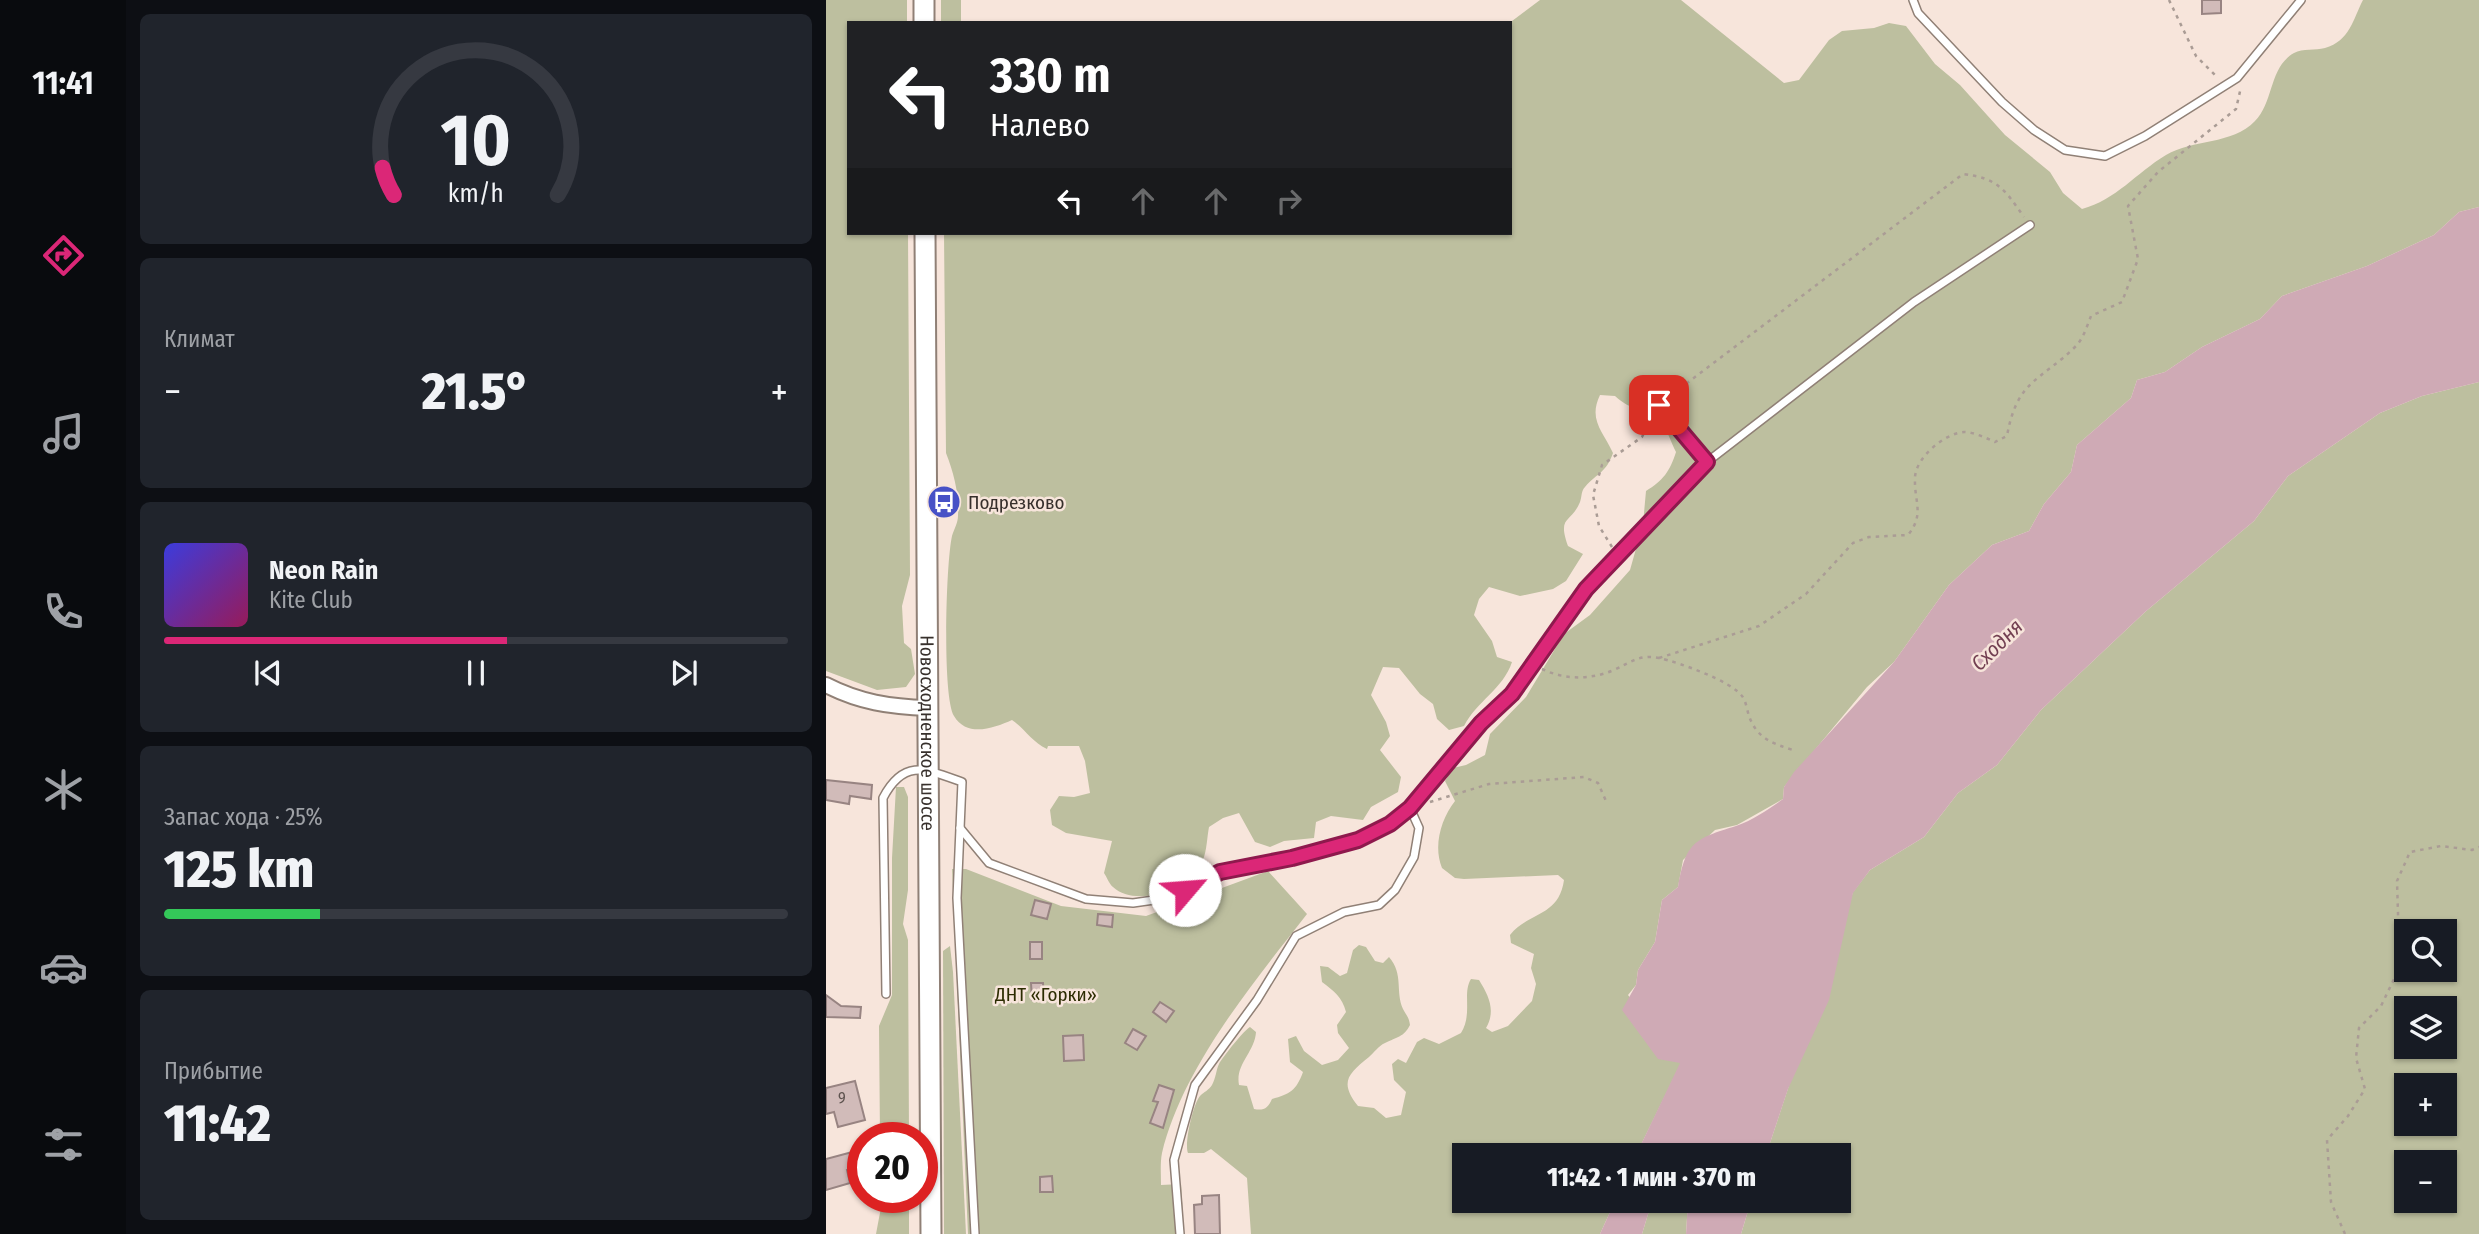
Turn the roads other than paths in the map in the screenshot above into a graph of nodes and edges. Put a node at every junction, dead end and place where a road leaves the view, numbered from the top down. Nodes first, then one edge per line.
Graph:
1 (924, 0) edge
2 (1913, 0) edge
3 (2301, 0) edge
4 (925, 21) edge
5 (2030, 225) road end
6 (925, 235) edge
7 (1659, 405) road end
8 (1707, 462) junction
9 (826, 685) edge
10 (928, 708) junction
11 (928, 769) junction
12 (1410, 808) junction
13 (960, 828) junction
14 (886, 994) dead end
15 (932, 1234) edge
16 (975, 1234) edge
17 (1180, 1234) edge

1 - 4 main road
2 - 3 lane
5 - 8 lane
6 - 10 main road, Новосходненское шоссе
7 - 8 lane
8 - 12 lane
9 - 10 street
10 - 11 main road, Новосходненское шоссе
11 - 13 lane
11 - 14 lane
11 - 15 main road, Новосходненское шоссе
12 - 13 lane
12 - 17 lane
13 - 16 lane

